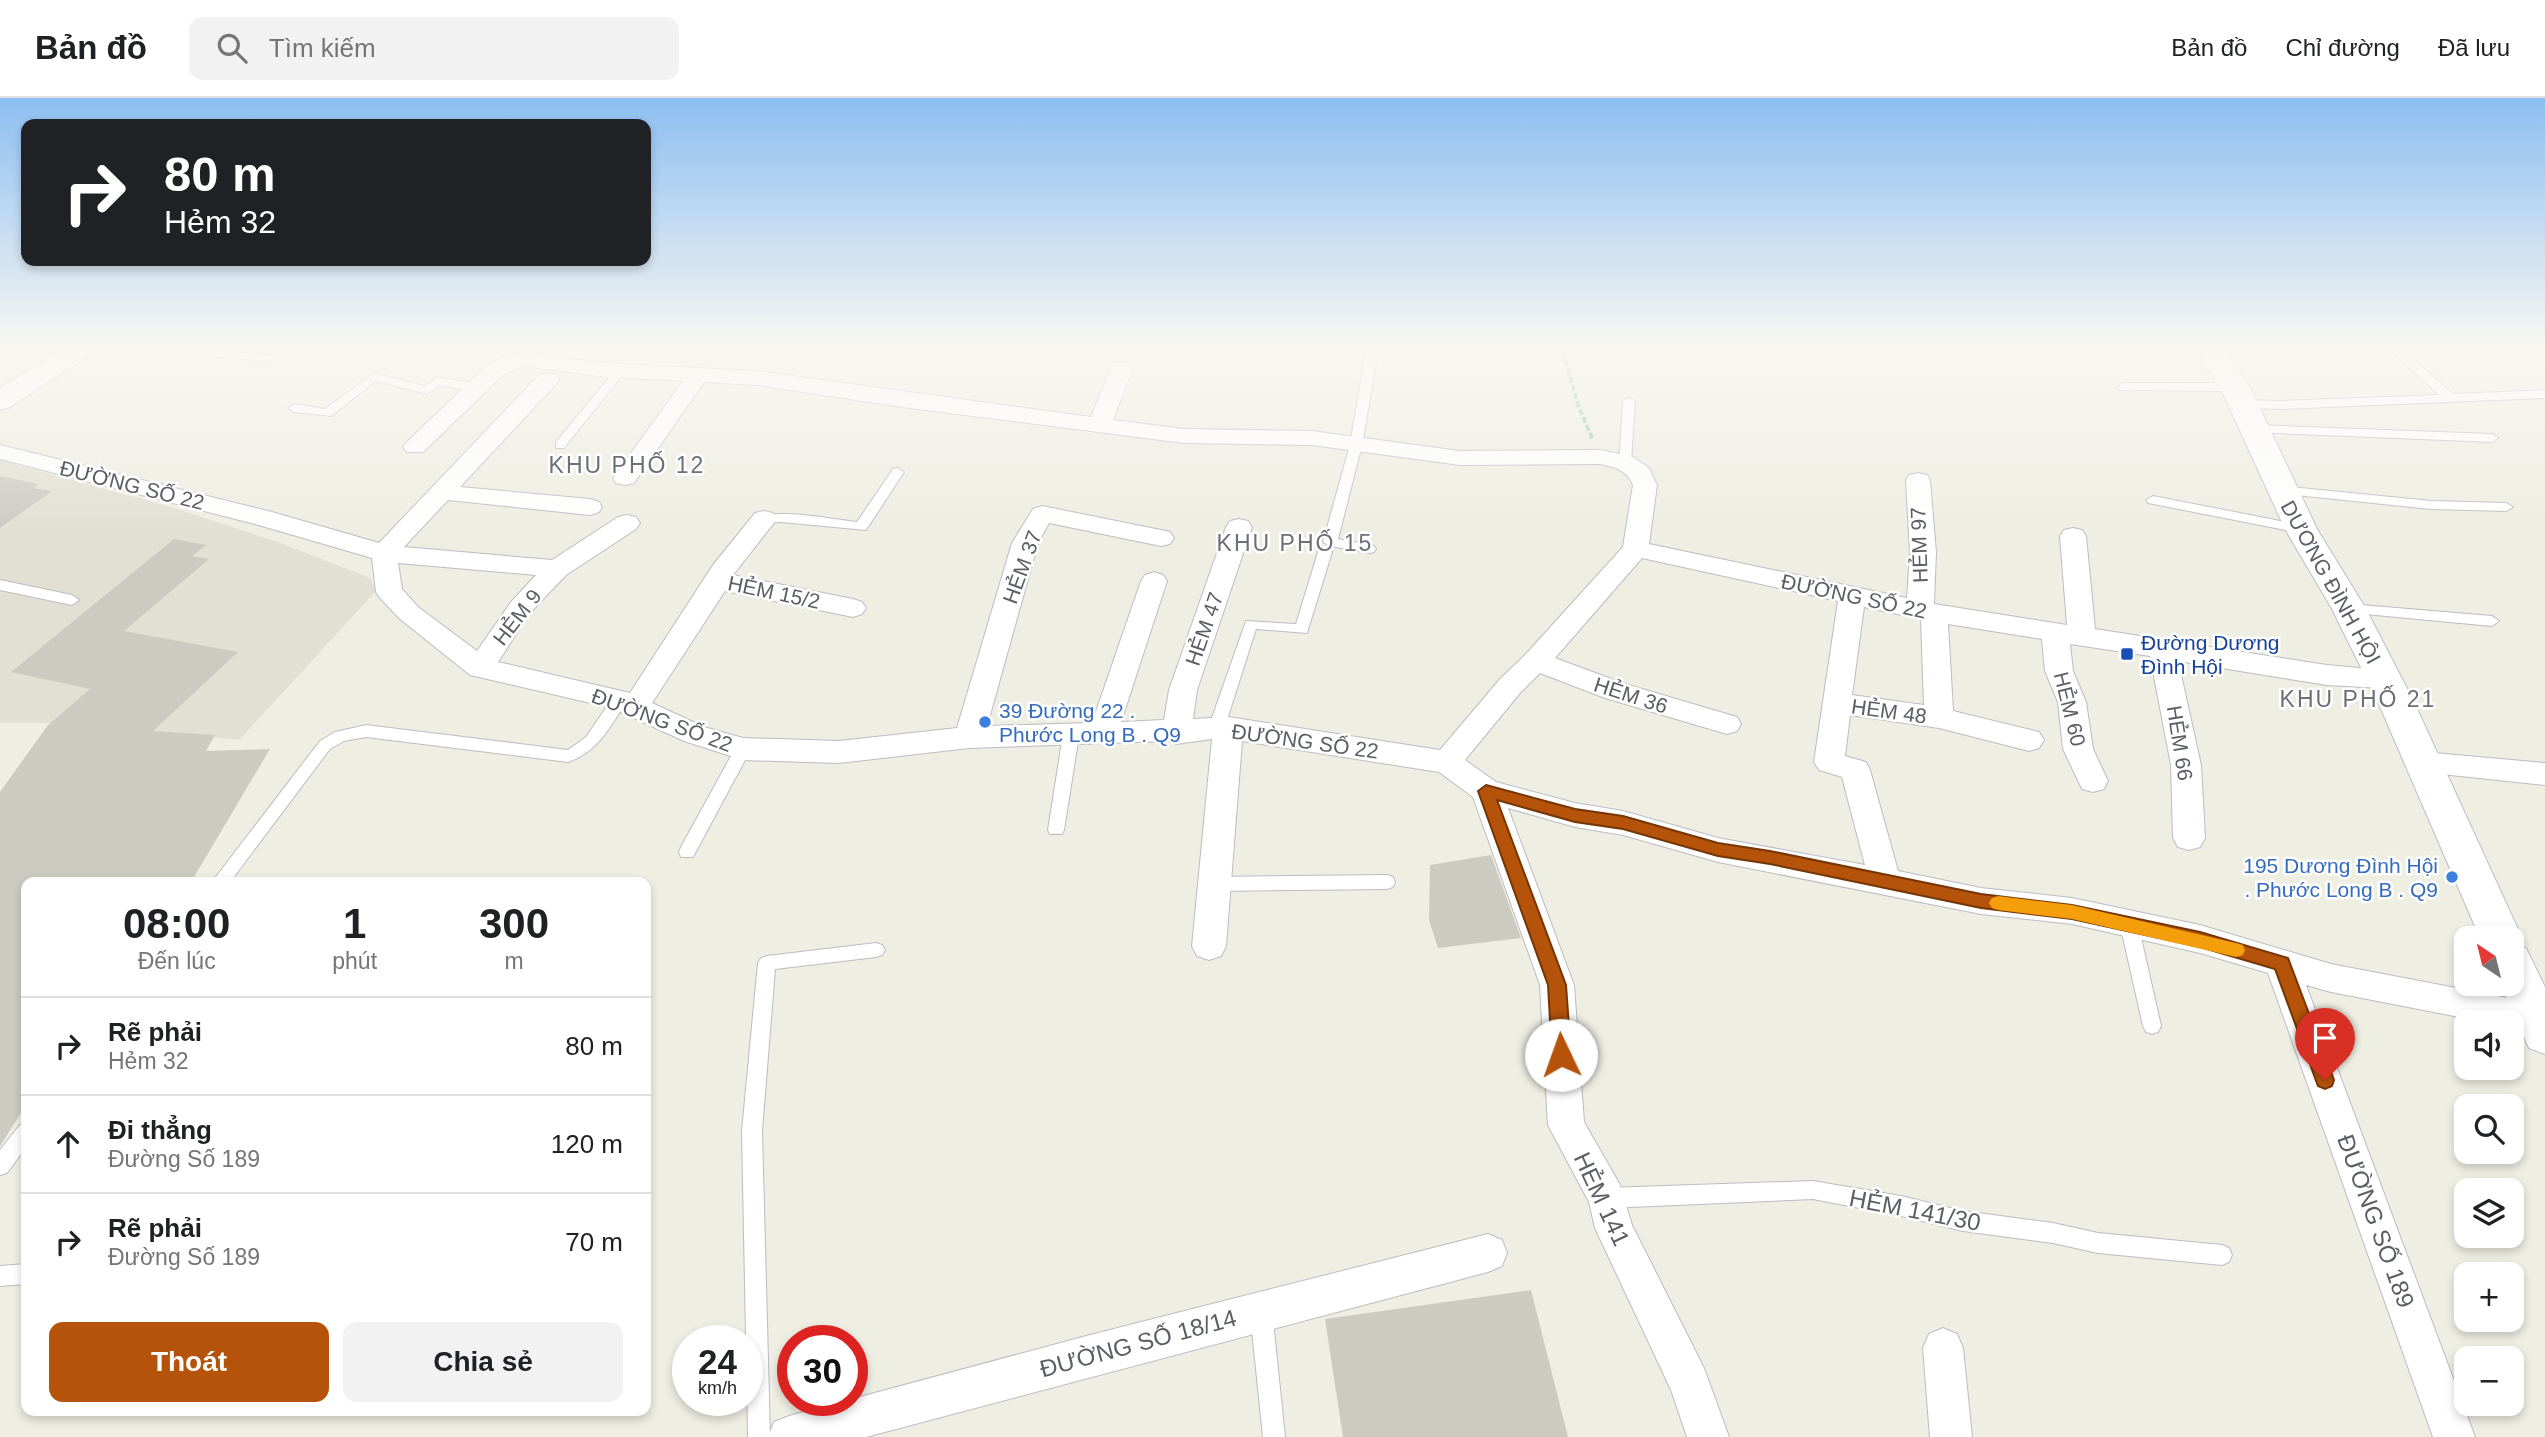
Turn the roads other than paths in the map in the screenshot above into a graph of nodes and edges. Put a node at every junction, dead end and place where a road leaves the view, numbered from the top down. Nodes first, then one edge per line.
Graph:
1 (336, 406) edge
2 (458, 406) edge
3 (522, 406) edge
4 (590, 406) edge
5 (676, 406) edge
6 (959, 406) edge
7 (1106, 406) edge
8 (1362, 406) edge
9 (1629, 406) edge
10 (2241, 406) edge
11 (2253, 406) edge
12 (2244, 407) junction
13 (294, 408) dead end
14 (1098, 426) junction
15 (2492, 438) dead end
16 (559, 445) dead end
17 (1356, 445) junction
18 (415, 447) dead end
19 (0, 452) edge
20 (1625, 463) junction
21 (898, 472) dead end
22 (625, 478) dead end
23 (1918, 480) dead end
24 (2281, 490) junction
25 (440, 492) junction
26 (2153, 500) dead end
27 (590, 507) dead end
28 (2507, 507) dead end
29 (764, 519) joint
30 (627, 523) dead end
31 (1239, 527) dead end
32 (2301, 529) junction
33 (2073, 536) dead end
34 (1161, 538) dead end
35 (1369, 549) dead end
36 (1636, 549) junction
37 (1325, 552) dead end
38 (384, 553) junction
39 (557, 569) junction
40 (718, 580) junction
41 (1154, 581) dead end
42 (0, 585) edge
43 (1852, 595) junction
44 (72, 600) dead end
45 (853, 608) dead end
46 (2348, 609) junction
47 (1927, 612) junction
48 (2492, 621) dead end
49 (2068, 635) junction
50 (2162, 650) junction
51 (1536, 662) junction
52 (480, 668) junction
53 (2382, 678) junction
54 (628, 703) junction
55 (1838, 703) junction
56 (1939, 718) junction
57 (1727, 724) dead end
58 (1222, 729) junction
59 (1103, 733) junction
60 (1176, 733) junction
61 (1071, 735) junction
62 (969, 737) junction
63 (2029, 740) dead end
64 (743, 749) junction
65 (1447, 762) junction
66 (2423, 762) junction
67 (2545, 774) edge
68 (2093, 781) dead end
69 (1486, 791) junction
70 (1056, 830) dead end
71 (2189, 838) dead end
72 (687, 852) dead end
73 (224, 877) edge
74 (1885, 881) junction
75 (1387, 882) dead end
76 (1214, 884) junction
77 (2129, 923) junction
78 (2496, 926) edge
79 (1209, 946) dead end
80 (876, 950) dead end
81 (2281, 963) junction
82 (2524, 989) edge
83 (2152, 1026) dead end
84 (2541, 1026) edge
85 (21, 1139) edge
86 (0, 1166) edge
87 (1606, 1198) junction
88 (1488, 1253) dead end
89 (2222, 1255) dead end
90 (21, 1274) edge
91 (0, 1276) edge
92 (1261, 1311) junction
93 (1943, 1348) dead end
94 (759, 1437) edge
95 (789, 1437) edge
96 (1274, 1437) edge
97 (1708, 1437) edge
98 (1951, 1437) edge
99 (2455, 1437) edge

1 - 13 lane
2 - 18 street
3 - 25 street
4 - 16 lane
5 - 22 street
6 - 14 street
7 - 14 street
8 - 17 lane
9 - 20 lane
10 - 12 lane
11 - 12 lane
12 - 15 lane
12 - 24 street, DƯƠNG ĐÌNH HỘI
14 - 17 street
17 - 20 street
17 - 35 lane
19 - 38 street, ĐƯỜNG SỐ 22
20 - 36 street
21 - 29 lane
23 - 47 street, HẺM 97
24 - 28 lane
24 - 32 street, DƯƠNG ĐÌNH HỘI
25 - 27 street
25 - 38 street
26 - 32 lane
29 - 40 street
30 - 39 street, HẺM 9
31 - 60 street, HẺM 47
32 - 46 street, DƯƠNG ĐÌNH HỘI
33 - 49 street, HẺM 60
34 - 62 street, HẺM 37
36 - 43 street, ĐƯỜNG SỐ 22
36 - 51 street
37 - 58 lane
38 - 39 street
38 - 52 street, ĐƯỜNG SỐ 22
39 - 52 street, HẺM 9
40 - 45 street, HẺM 15/2
40 - 54 street, HẺM 15/2
41 - 59 street
42 - 44 lane
43 - 47 street, ĐƯỜNG SỐ 22
43 - 55 street
46 - 48 lane
46 - 53 street, DƯƠNG ĐÌNH HỘI
47 - 49 street, ĐƯỜNG SỐ 22
47 - 56 street, HẺM 48
49 - 50 street, ĐƯỜNG SỐ 22
49 - 68 street, HẺM 60
50 - 53 street, ĐƯỜNG SỐ 22
50 - 71 street, HẺM 66
51 - 57 street, HẺM 36
51 - 65 street
52 - 54 street, ĐƯỜNG SỐ 22
53 - 66 street, DƯƠNG ĐÌNH HỘI
54 - 64 street, ĐƯỜNG SỐ 22
54 - 73 lane
55 - 56 street, HẺM 48
55 - 74 street
56 - 63 street, HẺM 48
58 - 60 street, ĐƯỜNG SỐ 22
58 - 65 street, ĐƯỜNG SỐ 22
58 - 76 street
59 - 60 street, ĐƯỜNG SỐ 22
59 - 61 street, ĐƯỜNG SỐ 22
61 - 62 street, ĐƯỜNG SỐ 22
61 - 70 lane
62 - 64 street, ĐƯỜNG SỐ 22
64 - 72 lane
65 - 69 street
66 - 67 street
66 - 78 street, DƯƠNG ĐÌNH HỘI
69 - 74 street
69 - 87 street, HẺM 141
74 - 77 street
75 - 76 lane
76 - 79 street
77 - 81 street
77 - 83 lane
80 - 94 lane
81 - 84 street
81 - 99 street, ĐƯỜNG SỐ 189
82 - 84 street
85 - 86 lane
87 - 89 lane, HẺM 141/30
87 - 97 street, HẺM 141
88 - 92 street, ĐƯỜNG SỐ 18/14
90 - 91 lane
92 - 95 street, ĐƯỜNG SỐ 18/14
92 - 96 lane
93 - 98 street

